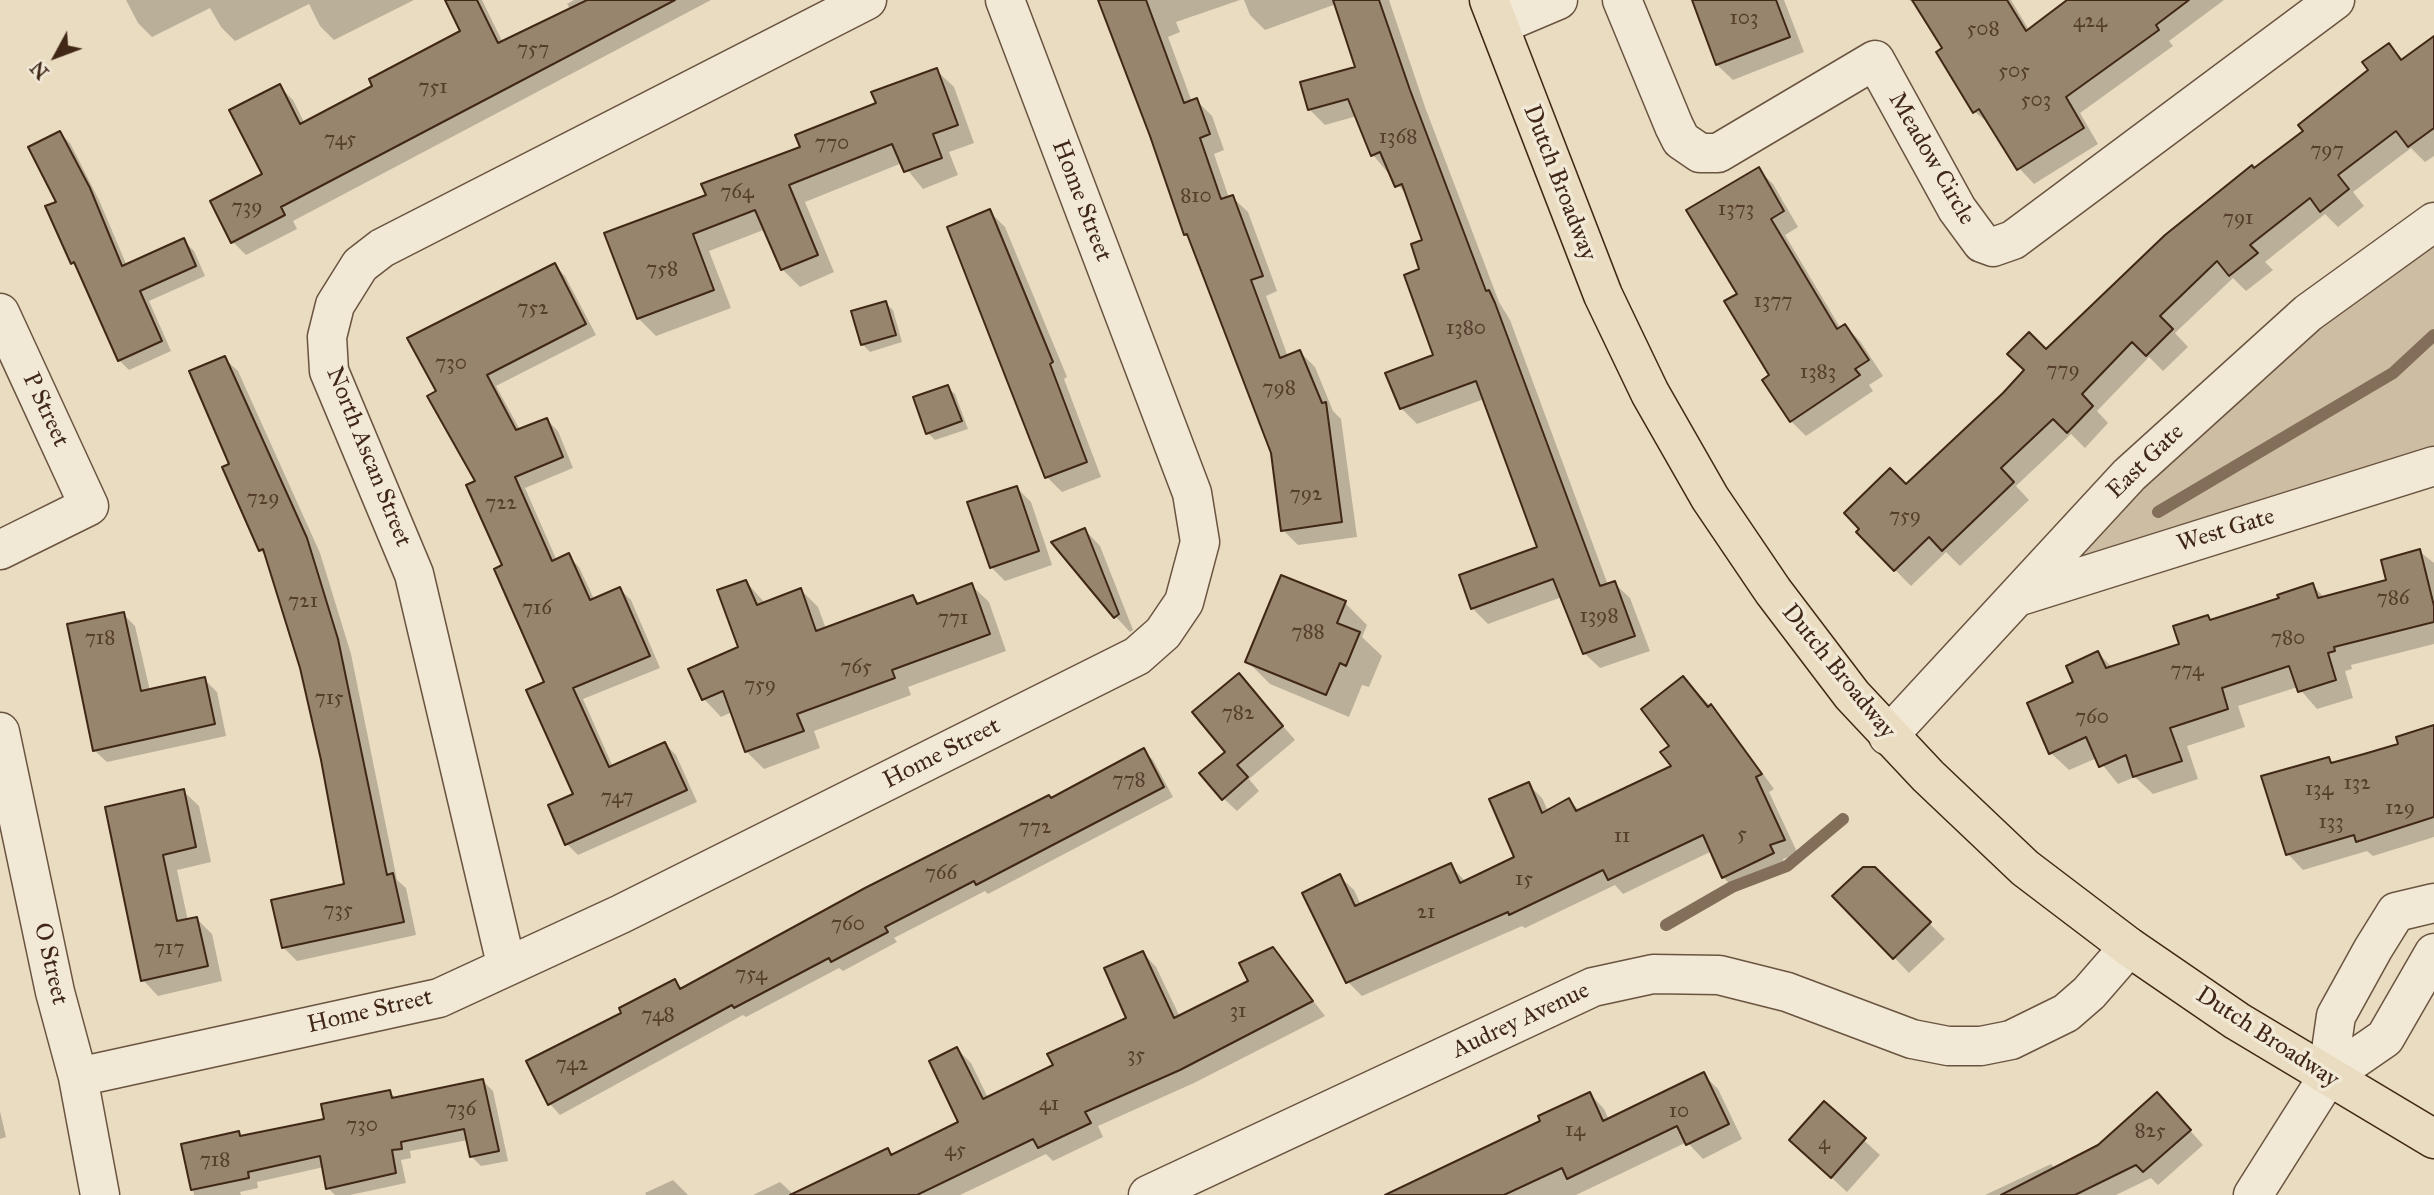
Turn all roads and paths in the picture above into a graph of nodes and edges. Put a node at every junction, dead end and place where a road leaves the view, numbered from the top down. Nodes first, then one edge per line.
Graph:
1 (867, 0) edge
2 (1005, 0) edge
3 (1558, 0) edge
4 (1622, 0) edge
5 (2335, 0) edge
6 (1494, 13) edge
7 (2434, 222) edge
8 (0, 313) edge
9 (2434, 466) edge
10 (0, 550) edge
11 (2018, 597) junction
12 (0, 732) edge
13 (1888, 736) junction
14 (2434, 903) edge
15 (2129, 947) junction
16 (2434, 953) edge
17 (506, 964) junction
18 (78, 1077) junction
19 (2327, 1078) junction
20 (2434, 1139) edge
21 (100, 1195) edge
22 (1148, 1195) edge
23 (2253, 1195) edge

1 - 17 street, North Ascan Street
2 - 17 street, Home Street
3 - 6 street
4 - 5 street, Meadow Circle
6 - 13 main road, Dutch Broadway
7 - 11 street, East Gate
8 - 10 street, P Street
9 - 11 street, West Gate
11 - 13 street, East Gate
12 - 18 street, O Street
13 - 15 main road, Dutch Broadway
14 - 19 street
15 - 19 main road, Dutch Broadway
15 - 22 street, Audrey Avenue
16 - 19 street
17 - 18 street, Home Street
18 - 21 street, O Street
19 - 20 main road, Dutch Broadway
19 - 23 street

